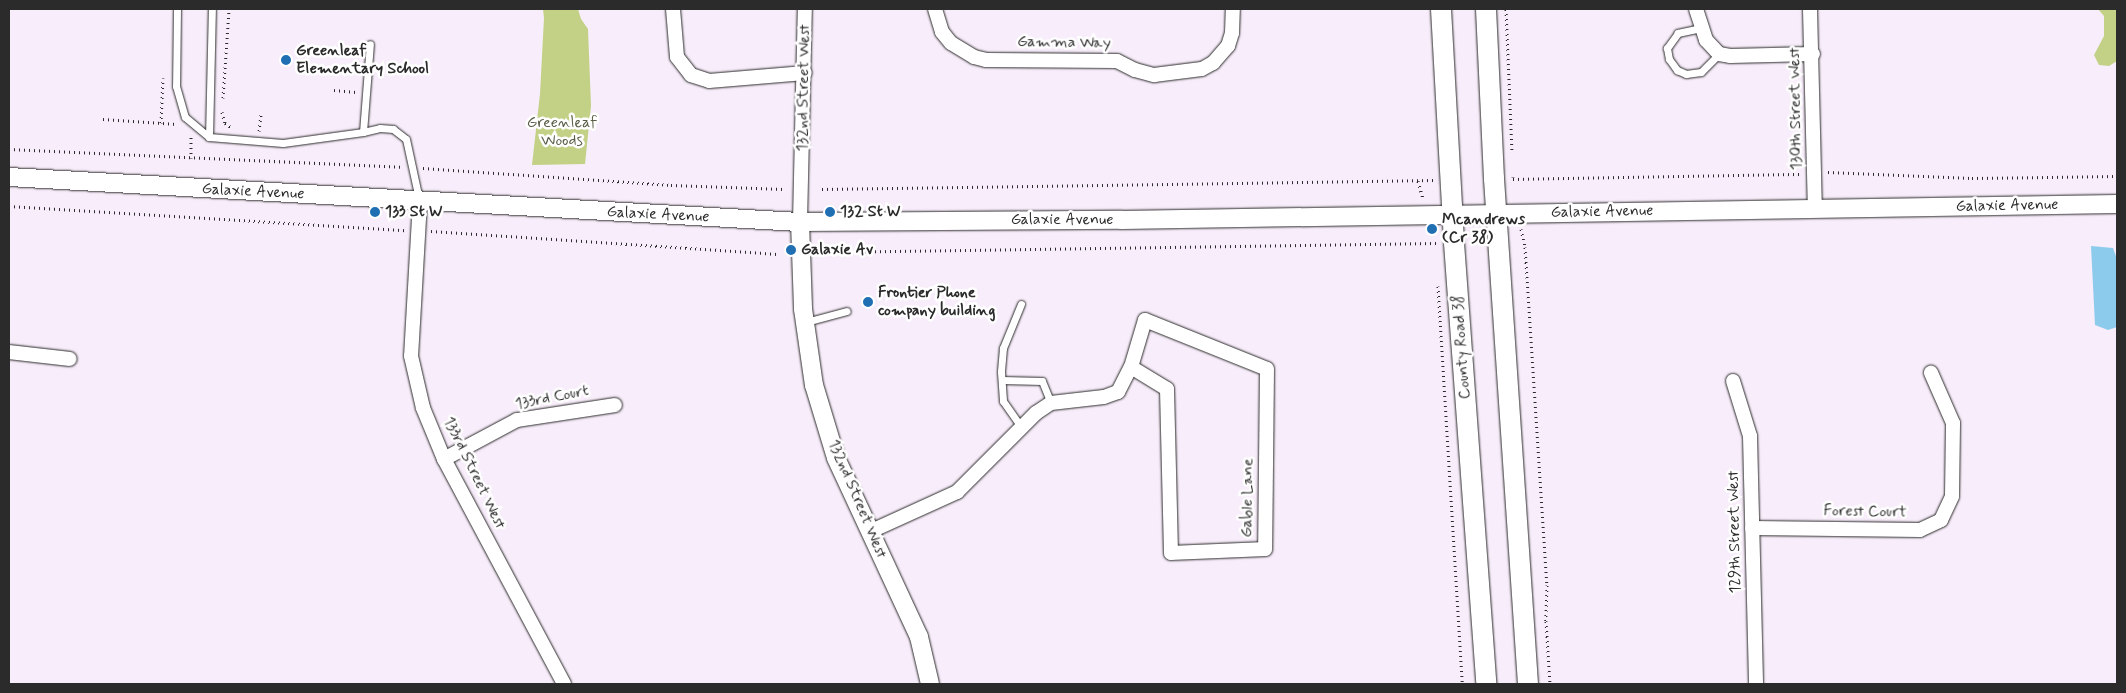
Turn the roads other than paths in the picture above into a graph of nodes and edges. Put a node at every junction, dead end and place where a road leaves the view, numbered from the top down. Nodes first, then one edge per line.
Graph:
1 (177, 9) edge
2 (212, 9) edge
3 (672, 9) edge
4 (805, 9) edge
5 (935, 9) edge
6 (1233, 9) edge
7 (1441, 9) edge
8 (1486, 9) edge
9 (1696, 9) edge
10 (1810, 9) edge
11 (1701, 28) junction
12 (370, 44) dead end
13 (1719, 54) junction
14 (1813, 54) junction
15 (805, 73) junction
16 (364, 132) junction
17 (209, 137) junction
18 (9, 177) edge
19 (420, 201) junction
20 (2117, 204) edge
21 (1815, 209) junction
22 (1496, 214) junction
23 (1453, 215) junction
24 (800, 222) junction
25 (1021, 304) dead end
26 (847, 311) dead end
27 (805, 322) junction
28 (9, 352) edge
29 (70, 359) dead end
30 (1131, 367) junction
31 (1931, 373) dead end
32 (1002, 380) junction
33 (1733, 381) dead end
34 (1050, 404) junction
35 (615, 405) dead end
36 (1022, 428) junction
37 (444, 459) junction
38 (1752, 528) junction
39 (869, 532) junction
40 (564, 684) edge
41 (930, 684) edge
42 (1486, 684) edge
43 (1528, 684) edge
44 (1756, 684) edge

1 - 17 lane
2 - 17 lane
3 - 15 street
4 - 15 street, 132nd Street West
5 - 6 street, Gamma Way
7 - 23 main road, County Road 38
8 - 22 main road
9 - 11 street
10 - 14 street, 130th Street West
11 - 13 street
11 - 13 lane
12 - 16 lane
13 - 14 street
14 - 21 street, 130th Street West
15 - 24 street, 132nd Street West
16 - 17 lane
16 - 19 lane
18 - 19 street, Galaxie Avenue
19 - 24 street, Galaxie Avenue
19 - 37 street, 133rd Street West
20 - 21 street, Galaxie Avenue
21 - 22 street, Galaxie Avenue
22 - 23 street, Galaxie Avenue
22 - 43 main road
23 - 24 street, Galaxie Avenue
23 - 42 main road, County Road 38
24 - 27 street, 132nd Street West
25 - 32 lane
26 - 27 lane
27 - 39 street, 132nd Street West
28 - 29 street
30 - 30 street, Gable Lane
30 - 34 street
31 - 38 street, Forest Court
32 - 34 lane
32 - 36 lane
33 - 38 street, 129th Street West
34 - 36 street
35 - 37 street, 133rd Court
36 - 39 street
37 - 40 street, 133rd Street West
38 - 44 street, 129th Street West
39 - 41 street, 132nd Street West

